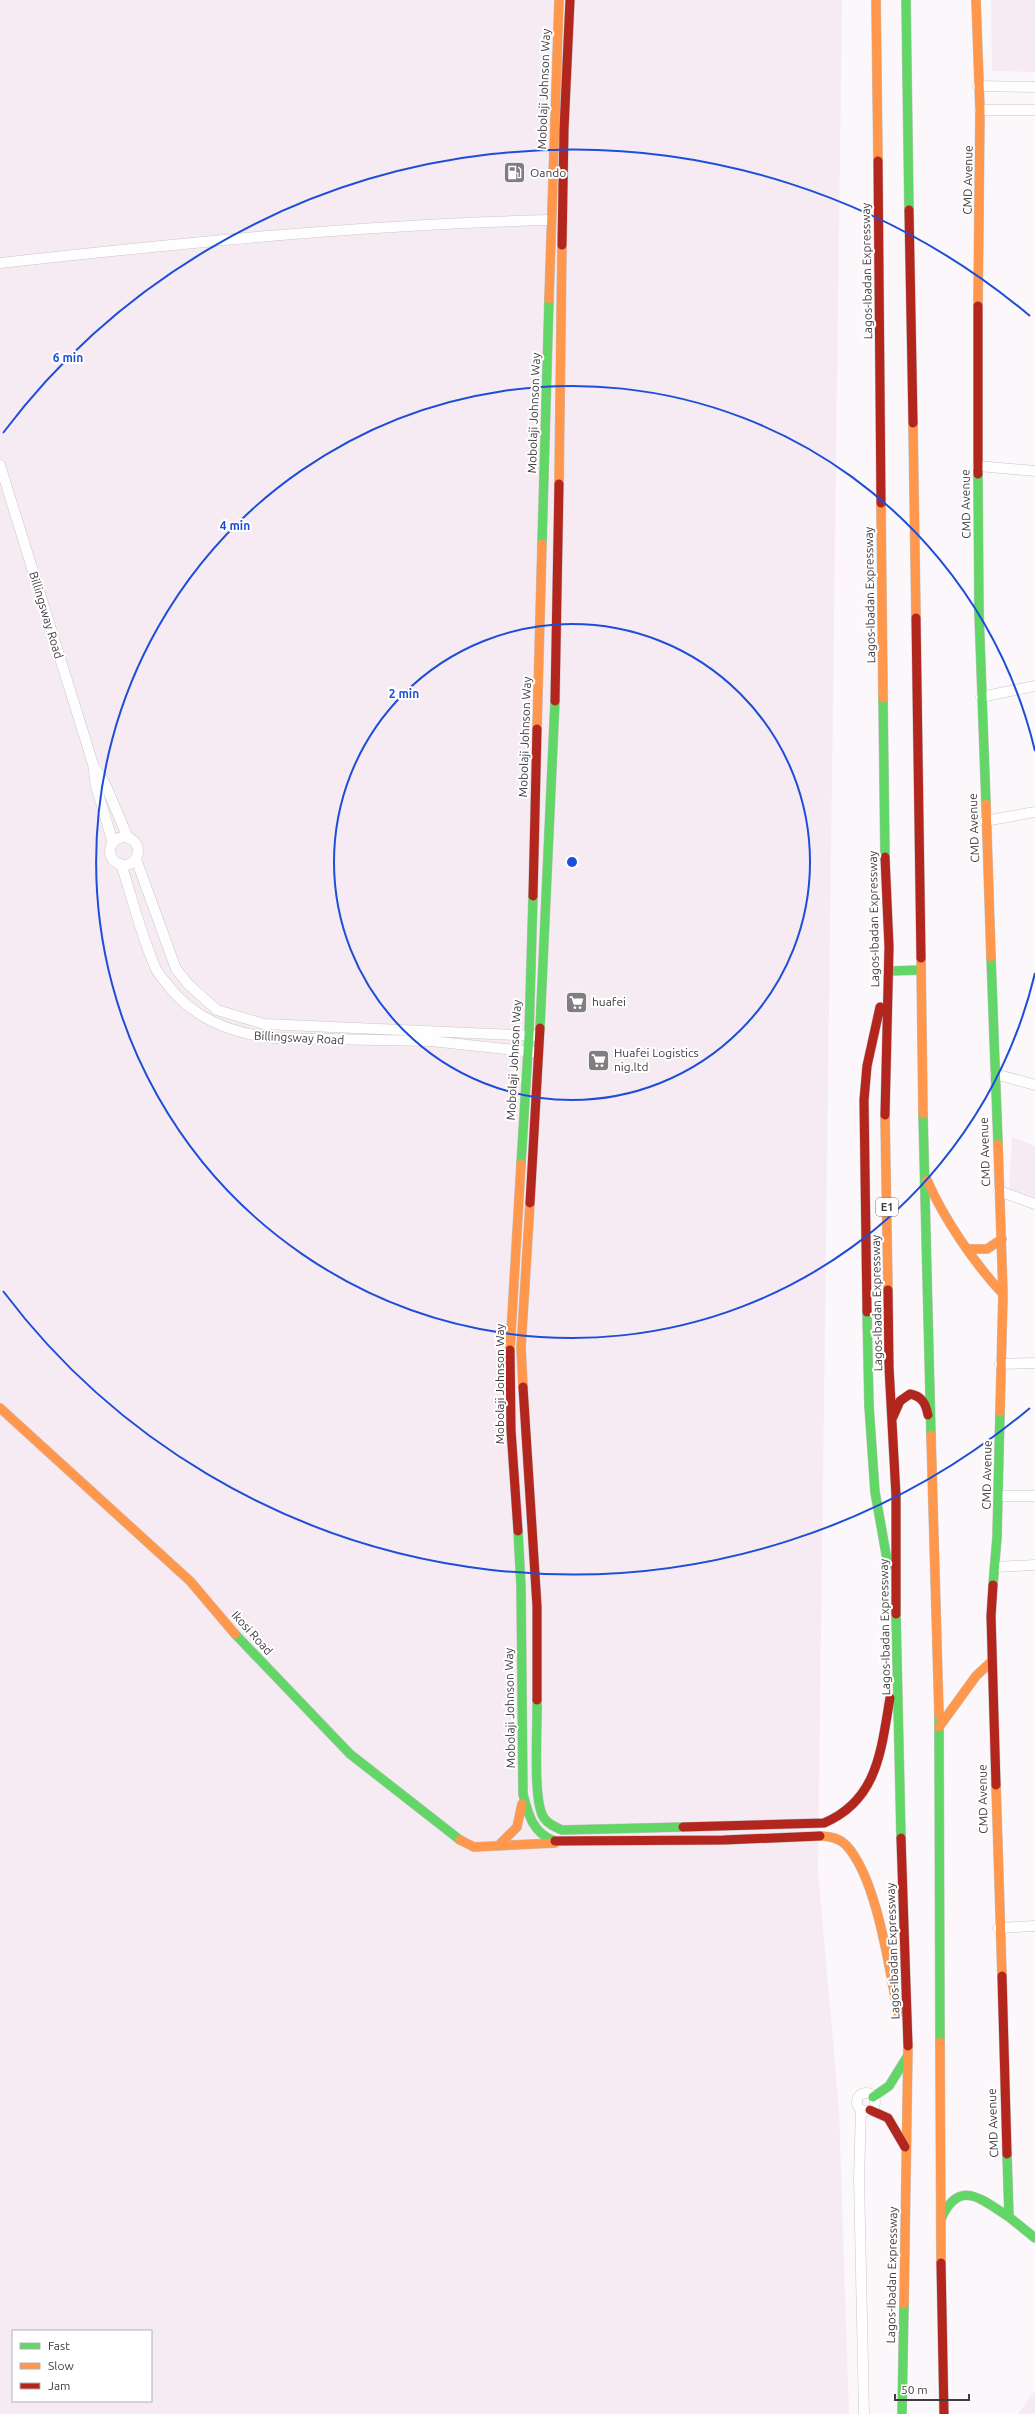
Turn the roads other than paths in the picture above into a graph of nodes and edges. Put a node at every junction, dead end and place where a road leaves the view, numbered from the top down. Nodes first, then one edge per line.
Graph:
1 (559, 0) edge
2 (570, 0) edge
3 (876, 0) edge
4 (906, 0) edge
5 (976, 0) edge
6 (978, 86) junction
7 (1035, 87) edge
8 (980, 110) junction
9 (1035, 110) edge
10 (551, 220) junction
11 (0, 263) edge
12 (0, 465) edge
13 (978, 466) junction
14 (1035, 471) edge
15 (2, 478) edge
16 (1035, 686) edge
17 (981, 697) junction
18 (93, 764) junction
19 (1035, 812) edge
20 (985, 821) junction
21 (128, 838) junction
22 (113, 843) junction
23 (136, 859) junction
24 (121, 864) junction
25 (921, 970) junction
26 (888, 972) junction
27 (888, 988) junction
28 (529, 1035) junction
29 (540, 1036) junction
30 (539, 1052) junction
31 (528, 1053) junction
32 (995, 1074) junction
33 (1035, 1086) edge
34 (924, 1165) junction
35 (999, 1191) junction
36 (1035, 1204) edge
37 (1002, 1239) junction
38 (969, 1249) junction
39 (1003, 1294) junction
40 (1035, 1363) edge
41 (1000, 1364) junction
42 (0, 1408) edge
43 (893, 1418) junction
44 (931, 1432) junction
45 (998, 1496) junction
46 (1035, 1496) edge
47 (1035, 1565) edge
48 (995, 1567) junction
49 (896, 1586) junction
50 (992, 1661) junction
51 (896, 1662) junction
52 (939, 1727) junction
53 (523, 1794) junction
54 (540, 1813) junction
55 (528, 1818) junction
56 (518, 1826) junction
57 (556, 1828) junction
58 (550, 1842) junction
59 (500, 1844) junction
60 (1035, 1926) edge
61 (998, 1928) junction
62 (908, 2056) junction
63 (873, 2097) junction
64 (866, 2109) junction
65 (905, 2148) junction
66 (1009, 2217) junction
67 (940, 2221) junction
68 (1035, 2238) edge
69 (864, 2414) edge
70 (902, 2414) edge
71 (944, 2414) edge

1 - 10 main road, Mobolaji Johnson Way
2 - 29 main road, Mobolaji Johnson Way
3 - 26 main road, Lagos-Ibadan Expressway / E1
4 - 25 main road
5 - 6 main road, CMD Avenue
6 - 7 street
6 - 8 main road, CMD Avenue
8 - 9 street
8 - 13 main road, CMD Avenue
10 - 11 street
10 - 28 main road, Mobolaji Johnson Way
12 - 15 street, Billingsway Road
13 - 14 street
13 - 17 main road, CMD Avenue
15 - 18 street, Billingsway Road
16 - 17 street
17 - 20 main road, CMD Avenue
18 - 21 street, Billingsway Road
18 - 22 street, Billingsway Road
19 - 20 street
20 - 32 main road, CMD Avenue
21 - 22 street
21 - 23 street
22 - 24 street
23 - 24 street
23 - 28 street, Billingsway Road
24 - 31 street, Billingsway Road
25 - 26 main road
25 - 34 main road
26 - 27 main road, Lagos-Ibadan Expressway / E1
27 - 43 main road, Lagos-Ibadan Expressway / E1
27 - 49 main road
28 - 29 street, Billingsway Road
28 - 31 main road, Mobolaji Johnson Way
29 - 30 main road, Mobolaji Johnson Way
30 - 31 street, Billingsway Road
30 - 54 main road, Mobolaji Johnson Way
31 - 53 main road, Mobolaji Johnson Way
32 - 33 street
32 - 35 main road, CMD Avenue
34 - 38 main road
34 - 44 main road
35 - 36 street
35 - 37 main road, CMD Avenue
37 - 38 main road
37 - 39 main road, CMD Avenue
38 - 39 main road
39 - 41 main road, CMD Avenue
40 - 41 street
41 - 45 main road, CMD Avenue
42 - 59 main road, Ikosi Road
43 - 44 main road
43 - 49 main road, Lagos-Ibadan Expressway / E1
44 - 52 main road
45 - 46 street
45 - 48 main road, CMD Avenue
47 - 48 street
48 - 50 main road, CMD Avenue
49 - 51 main road, Lagos-Ibadan Expressway / E1
50 - 52 main road
50 - 61 main road, CMD Avenue
51 - 57 main road
51 - 62 main road, Lagos-Ibadan Expressway / E1
52 - 67 main road
53 - 55 main road, Mobolaji Johnson Way
53 - 56 main road
54 - 55 main road
54 - 57 main road
55 - 56 main road
55 - 58 main road, Mobolaji Johnson Way
56 - 59 main road
57 - 58 main road
58 - 59 main road, Ikosi Road
58 - 62 main road, Mobolaji Johnson Way
60 - 61 street
61 - 66 main road, CMD Avenue
62 - 63 main road
62 - 65 main road, Lagos-Ibadan Expressway / E1
63 - 64 street
63 - 64 street
64 - 65 main road
64 - 69 street
65 - 70 main road, Lagos-Ibadan Expressway / E1
66 - 67 main road
66 - 68 main road
67 - 71 main road

